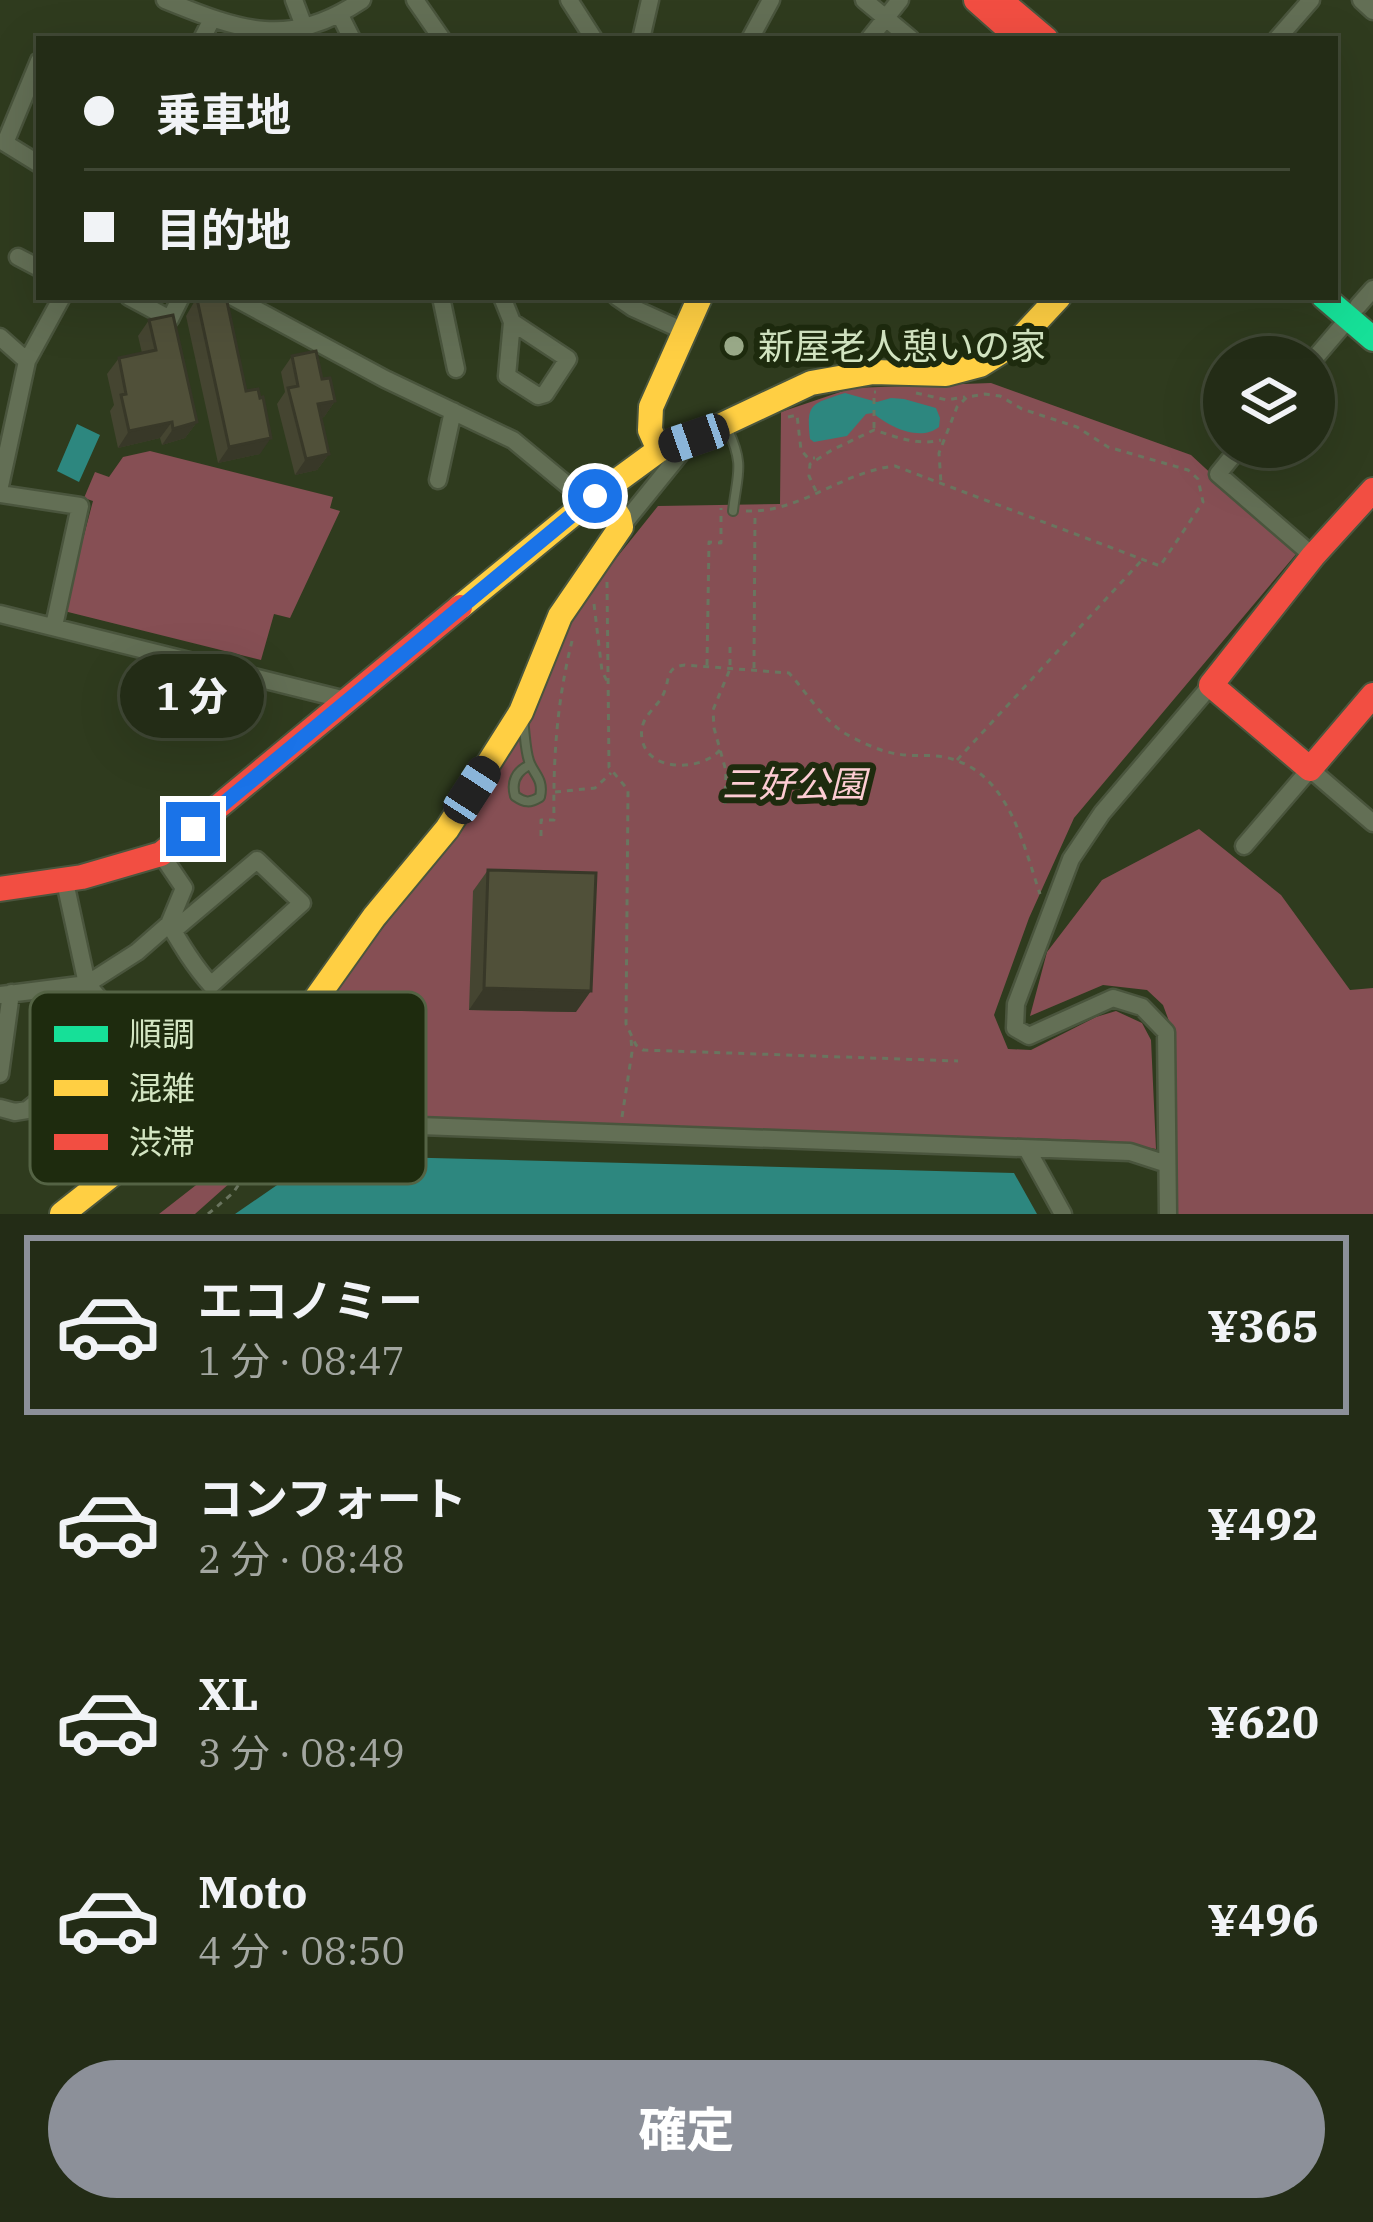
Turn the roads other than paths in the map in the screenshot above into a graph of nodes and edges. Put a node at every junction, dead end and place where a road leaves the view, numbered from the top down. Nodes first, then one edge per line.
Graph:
1 (165, 0) edge
2 (294, 0) edge
3 (362, 0) edge
4 (415, 0) edge
5 (569, 0) edge
6 (650, 0) edge
7 (771, 0) edge
8 (864, 0) edge
9 (900, 0) edge
10 (976, 0) edge
11 (1311, 0) edge
12 (1361, 0) edge
13 (1373, 11) edge
14 (340, 14) junction
15 (1016, 14) edge
16 (886, 17) junction
17 (212, 20) junction
18 (305, 29) junction
19 (204, 36) edge
20 (351, 36) edge
21 (440, 36) edge
22 (592, 36) edge
23 (641, 36) edge
24 (752, 36) edge
25 (871, 36) edge
26 (908, 36) edge
27 (1042, 36) edge
28 (1280, 36) edge
29 (36, 68) edge
30 (36, 162) edge
31 (19, 257) dead end
32 (36, 266) edge
33 (1338, 288) edge
34 (60, 300) edge
35 (135, 300) edge
36 (180, 300) edge
37 (238, 300) edge
38 (442, 300) edge
39 (503, 300) edge
40 (621, 300) edge
41 (698, 300) edge
42 (1056, 300) edge
43 (1363, 308) edge
44 (512, 322) dead end
45 (683, 331) junction
46 (0, 337) edge
47 (1335, 337) edge
48 (1373, 339) edge
49 (27, 361) junction
50 (456, 369) dead end
51 (453, 412) junction
52 (725, 423) junction
53 (694, 438) junction
54 (659, 450) junction
55 (1223, 468) edge
56 (439, 480) dead end
57 (0, 490) edge
58 (1373, 490) edge
59 (595, 496) junction
60 (733, 511) road end
61 (614, 537) junction
62 (1313, 556) junction
63 (0, 614) edge
64 (54, 626) junction
65 (1211, 685) junction
66 (1373, 695) edge
67 (350, 701) junction
68 (521, 712) junction
69 (530, 765) junction
70 (1310, 769) junction
71 (1373, 823) edge
72 (1244, 846) dead end
73 (161, 854) junction
74 (65, 882) junction
75 (0, 889) edge
76 (171, 928) junction
77 (87, 984) junction
78 (94, 992) edge
79 (321, 992) edge
80 (6, 994) edge
81 (0, 1075) edge
82 (0, 1108) edge
83 (30, 1108) edge
84 (426, 1126) edge
85 (1028, 1149) junction
86 (1167, 1164) junction
87 (99, 1184) edge
88 (62, 1214) edge
89 (1063, 1214) edge
90 (1168, 1214) edge

1 - 17 street
2 - 18 street
3 - 14 street
4 - 21 street
5 - 22 street
6 - 23 street
7 - 24 street
8 - 16 street
9 - 16 street
10 - 15 street
11 - 28 street
12 - 13 street
14 - 18 street
14 - 20 street
15 - 27 street
16 - 25 street
16 - 26 street
17 - 18 street
17 - 19 street
29 - 30 street
31 - 32 street
33 - 43 street
34 - 49 street
35 - 36 street
37 - 51 street
38 - 50 street
39 - 44 street
40 - 45 street
41 - 45 street
42 - 52 street
43 - 47 street
43 - 48 street
45 - 54 street
46 - 49 street
49 - 57 street
51 - 56 street
51 - 59 street
52 - 53 street
52 - 60 lane
53 - 54 street
53 - 61 street
54 - 59 street
55 - 62 street
57 - 64 street
58 - 62 street
59 - 61 street
59 - 67 street
61 - 68 street
62 - 65 street
63 - 64 street
64 - 67 street
65 - 70 street
65 - 86 street
66 - 70 street
67 - 73 street
68 - 69 lane
68 - 79 street
69 - 69 lane
70 - 71 street
70 - 72 street
73 - 74 street
73 - 76 street
74 - 75 street
74 - 77 street
76 - 76 street
76 - 77 street
77 - 78 street
77 - 80 street
80 - 81 street
82 - 83 street
84 - 85 street
85 - 86 street
85 - 89 street
86 - 90 street
87 - 88 street

